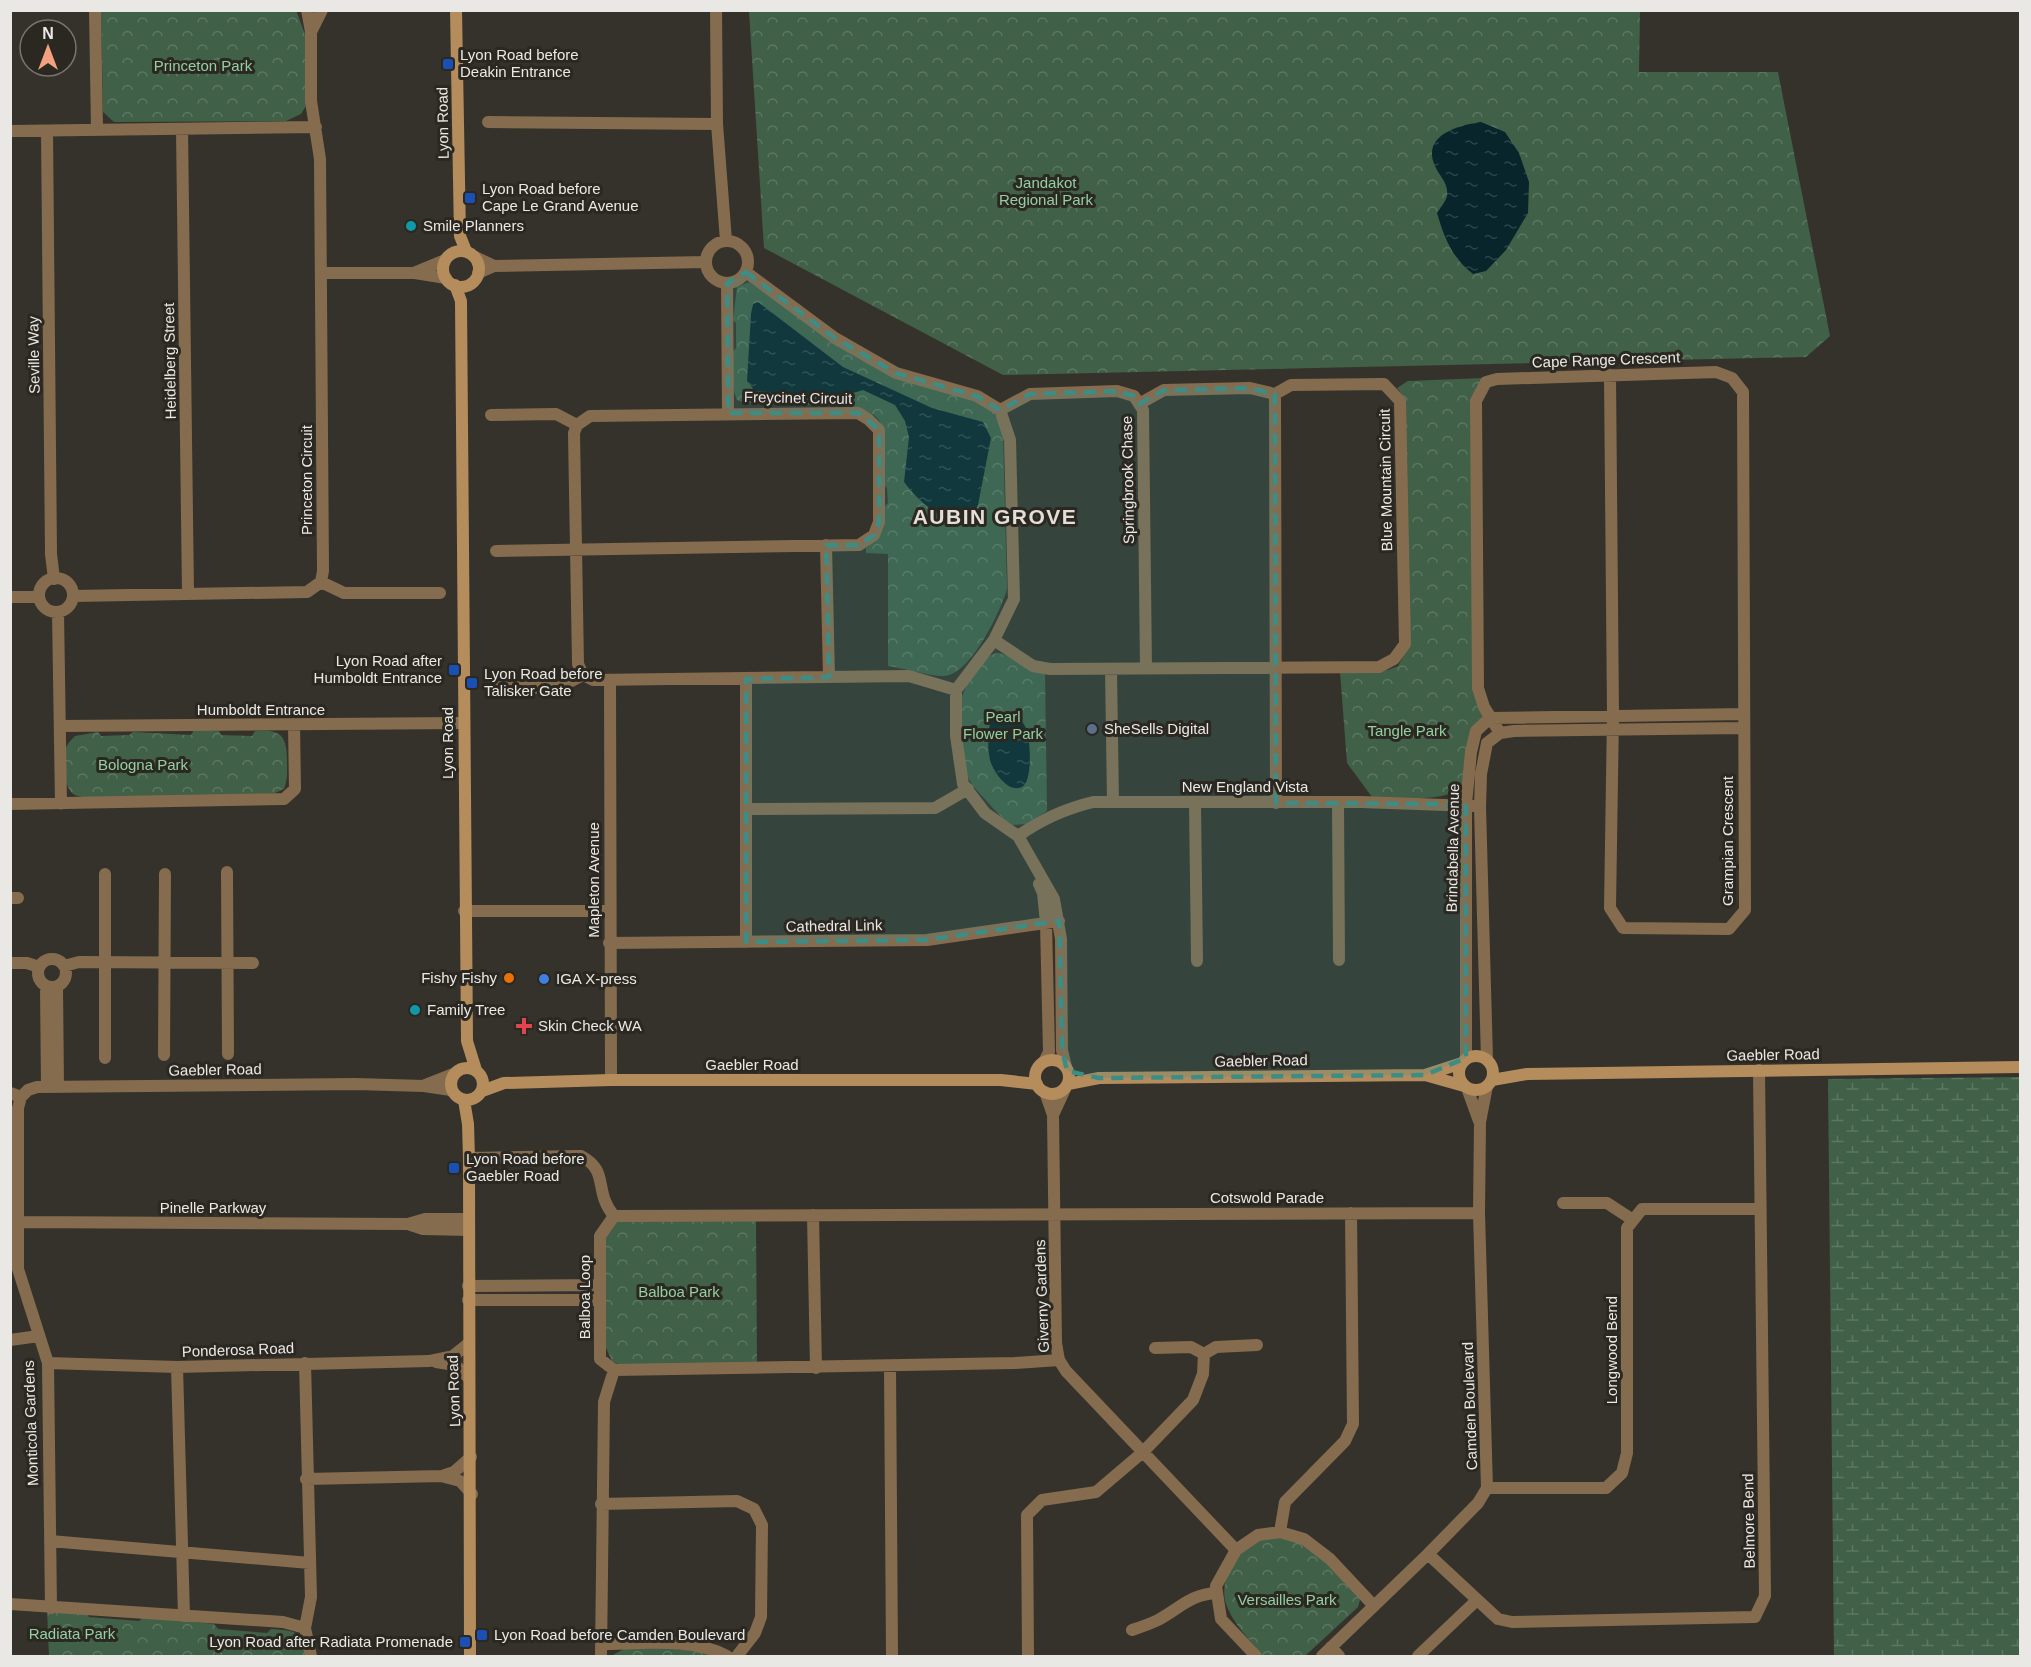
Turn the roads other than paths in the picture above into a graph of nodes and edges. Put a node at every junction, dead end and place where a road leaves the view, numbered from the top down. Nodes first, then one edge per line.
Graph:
1 (95, 10) edge
2 (308, 10) edge
3 (322, 10) edge
4 (456, 10) edge
5 (716, 10) edge
6 (311, 32) junction
7 (488, 122) dead end
8 (717, 124) junction
9 (316, 127) junction
10 (182, 129) junction
11 (97, 130) junction
12 (10, 131) edge
13 (46, 131) junction
14 (726, 241) junction
15 (460, 255) junction
16 (706, 262) junction
17 (494, 266) junction
18 (746, 272) junction
19 (321, 273) junction
20 (415, 273) junction
21 (475, 278) junction
22 (450, 282) junction
23 (727, 283) junction
24 (461, 301) junction
25 (1610, 375) junction
26 (1275, 394) junction
27 (1138, 404) junction
28 (1000, 410) junction
29 (729, 413) junction
30 (491, 415) dead end
31 (577, 424) junction
32 (826, 545) junction
33 (576, 550) junction
34 (496, 551) dead end
35 (54, 579) junction
36 (321, 582) junction
37 (188, 593) junction
38 (440, 593) dead end
39 (73, 596) junction
40 (10, 597) edge
41 (39, 597) junction
42 (58, 612) junction
43 (994, 640) junction
44 (1274, 666) junction
45 (1111, 669) junction
46 (1146, 669) junction
47 (583, 675) junction
48 (829, 677) junction
49 (746, 679) junction
50 (610, 680) junction
51 (493, 687) dead end
52 (956, 690) junction
53 (1743, 714) junction
54 (1613, 715) junction
55 (1491, 718) junction
56 (462, 723) junction
57 (294, 724) junction
58 (60, 726) junction
59 (1742, 728) junction
60 (1612, 730) junction
61 (1500, 733) junction
62 (968, 789) junction
63 (1113, 802) junction
64 (1338, 802) junction
65 (1196, 803) junction
66 (1276, 803) junction
67 (10, 804) edge
68 (61, 804) junction
69 (1466, 804) junction
70 (1480, 807) junction
71 (746, 809) junction
72 (1020, 841) junction
73 (227, 872) dead end
74 (105, 874) dead end
75 (165, 874) dead end
76 (464, 911) junction
77 (609, 911) junction
78 (1059, 921) junction
79 (1046, 923) junction
80 (746, 942) junction
81 (609, 943) junction
82 (1339, 960) dead end
83 (1197, 961) dead end
84 (106, 962) junction
85 (10, 963) edge
86 (165, 963) junction
87 (227, 963) junction
88 (253, 963) dead end
89 (64, 966) junction
90 (39, 967) junction
91 (52, 986) junction
92 (467, 1041) junction
93 (164, 1054) dead end
94 (228, 1054) dead end
95 (105, 1058) dead end
96 (1464, 1060) junction
97 (1040, 1067) junction
98 (2020, 1067) edge
99 (1759, 1070) junction
100 (456, 1072) junction
101 (478, 1072) junction
102 (1489, 1073) junction
103 (1425, 1075) junction
104 (1066, 1077) junction
105 (611, 1080) junction
106 (1001, 1080) junction
107 (504, 1083) junction
108 (424, 1086) junction
109 (53, 1087) junction
110 (1465, 1087) junction
111 (1041, 1088) junction
112 (451, 1090) junction
113 (480, 1093) junction
114 (16, 1095) edge
115 (464, 1100) junction
116 (1053, 1115) junction
117 (1480, 1122) junction
118 (468, 1124) junction
119 (469, 1158) junction
120 (1563, 1203) dead end
121 (1760, 1209) junction
122 (1351, 1213) junction
123 (1479, 1213) junction
124 (1055, 1214) junction
125 (813, 1215) junction
126 (614, 1216) junction
127 (1633, 1220) junction
128 (18, 1222) junction
129 (469, 1225) junction
130 (14, 1270) edge
131 (600, 1285) junction
132 (468, 1286) junction
133 (468, 1300) junction
134 (600, 1300) junction
135 (39, 1336) junction
136 (10, 1340) edge
137 (468, 1344) junction
138 (1257, 1345) dead end
139 (1155, 1348) dead end
140 (1204, 1354) junction
141 (1059, 1360) junction
142 (429, 1361) junction
143 (305, 1363) junction
144 (48, 1364) junction
145 (890, 1366) junction
146 (177, 1367) junction
147 (816, 1368) junction
148 (614, 1371) junction
149 (469, 1377) junction
150 (1143, 1452) junction
151 (471, 1457) junction
152 (441, 1476) junction
153 (306, 1479) junction
154 (1487, 1488) junction
155 (472, 1494) junction
156 (601, 1504) junction
157 (1280, 1532) junction
158 (50, 1541) junction
159 (1236, 1550) junction
160 (182, 1552) junction
161 (1428, 1554) junction
162 (310, 1563) junction
163 (1217, 1593) junction
164 (1477, 1600) junction
165 (10, 1604) edge
166 (1374, 1606) junction
167 (51, 1608) junction
168 (184, 1616) junction
169 (305, 1628) junction
170 (1132, 1630) dead end
171 (601, 1650) edge
172 (1335, 1652) edge
173 (311, 1656) edge
174 (471, 1656) edge
175 (727, 1656) edge
176 (737, 1656) edge
177 (892, 1656) edge
178 (1028, 1656) edge
179 (1256, 1656) edge
180 (1322, 1656) edge
181 (1418, 1656) edge

1 - 11 street
2 - 6 street, Princeton Circuit
3 - 6 street, Princeton Circuit
4 - 15 street, Lyon Road
5 - 8 street
6 - 9 street, Princeton Circuit
7 - 8 street
8 - 14 street
9 - 10 street
9 - 19 street, Princeton Circuit
10 - 11 street
10 - 37 street, Heidelberg Street
11 - 13 street
12 - 13 street
13 - 35 street, Seville Way
14 - 16 street
14 - 18 street
15 - 17 street
15 - 20 street
15 - 21 street
15 - 22 street, Lyon Road
16 - 17 street
16 - 23 street
17 - 21 street
18 - 23 street
18 - 28 street
19 - 20 street
19 - 36 street, Princeton Circuit
20 - 22 street
21 - 22 street
21 - 24 street
22 - 24 street, Lyon Road
23 - 29 street
24 - 56 street, Lyon Road
25 - 53 street, Cape Range Crescent
25 - 54 street
25 - 55 street, Cape Range Crescent
26 - 27 street
26 - 44 street
26 - 44 street, Blue Mountain Circuit
27 - 28 street, Springbrook Chase
27 - 46 street, Springbrook Chase
28 - 43 street
29 - 31 street, Freycinet Circuit
29 - 32 street, Freycinet Circuit
30 - 31 street
31 - 33 street
32 - 33 street, Freycinet Circuit
32 - 48 street
33 - 34 street, Freycinet Circuit
33 - 47 street
35 - 39 street
35 - 41 street
36 - 37 street
36 - 38 street
37 - 39 street
39 - 42 street
40 - 41 street
41 - 42 street
42 - 58 street
43 - 45 street, Blue Mountain Circuit
43 - 52 street
44 - 46 street, Blue Mountain Circuit
44 - 66 street
45 - 46 street, Blue Mountain Circuit
45 - 63 street
47 - 50 street
47 - 51 street
48 - 49 street
48 - 52 street
49 - 50 street
49 - 71 street
50 - 77 street, Mapleton Avenue
52 - 62 street
53 - 54 street
53 - 59 street, Cape Range Crescent
54 - 55 street
54 - 60 street
55 - 61 street, Cape Range Crescent
55 - 69 street, Brindabella Avenue
56 - 57 street, Humboldt Entrance
56 - 76 street, Lyon Road
57 - 58 street, Humboldt Entrance
57 - 68 street
58 - 68 street
59 - 60 street
59 - 60 street, Grampian Crescent
60 - 61 street
61 - 70 street, Brindabella Avenue
62 - 71 street
62 - 72 street
63 - 65 street, New England Vista
63 - 72 street, New England Vista
64 - 66 street, New England Vista
64 - 69 street, New England Vista
64 - 82 street
65 - 66 street, New England Vista
65 - 83 street
67 - 68 street
69 - 70 street, New England Vista
69 - 96 street, Brindabella Avenue
70 - 102 street, Brindabella Avenue
71 - 80 street
72 - 78 street
72 - 79 street
73 - 87 street
74 - 84 street
75 - 86 street
76 - 77 street
76 - 92 street, Lyon Road
77 - 81 street, Mapleton Avenue
78 - 79 street, Cathedral Link
78 - 104 street
79 - 80 street, Cathedral Link
79 - 97 street
80 - 81 street, Cathedral Link
81 - 105 street, Mapleton Avenue
84 - 86 street
84 - 89 street
84 - 95 street
85 - 90 street
86 - 87 street
86 - 93 street
87 - 88 street
87 - 94 street
89 - 90 street
89 - 91 street
90 - 91 street
91 - 109 street
92 - 100 street, Lyon Road
92 - 101 street, Lyon Road
96 - 102 street
96 - 103 street, Gaebler Road
96 - 110 street
97 - 104 street, Gaebler Road
97 - 106 street, Gaebler Road
97 - 111 street
98 - 99 street, Gaebler Road
99 - 102 street, Gaebler Road
99 - 121 street, Belmore Bend
100 - 101 street
100 - 108 street, Gaebler Road
100 - 112 street, Lyon Road
101 - 107 street, Gaebler Road
101 - 113 street, Lyon Road
102 - 110 street
102 - 117 street, Camden Boulevard
103 - 104 street, Gaebler Road
103 - 110 street, Gaebler Road
104 - 111 street, Gaebler Road
104 - 116 street, Giverny Gardens
105 - 106 street, Gaebler Road
105 - 107 street, Gaebler Road
106 - 111 street, Gaebler Road
107 - 113 street, Gaebler Road
108 - 109 street, Gaebler Road
108 - 112 street, Gaebler Road
109 - 114 street, Gaebler Road
110 - 117 street, Camden Boulevard
111 - 116 street, Giverny Gardens
112 - 115 street
113 - 115 street, Gaebler Road
113 - 118 street, Lyon Road
114 - 128 street, Monticola Gardens
115 - 118 street, Lyon Road
116 - 124 street, Giverny Gardens
117 - 123 street, Camden Boulevard
118 - 119 street, Lyon Road
119 - 126 street
119 - 129 street, Lyon Road
120 - 127 street
121 - 127 street
121 - 164 street, Belmore Bend
122 - 123 street, Cotswold Parade
122 - 124 street, Cotswold Parade
122 - 157 street
123 - 154 street, Camden Boulevard
124 - 125 street
124 - 141 street, Giverny Gardens
125 - 126 street
125 - 147 street
126 - 131 street, Balboa Loop
127 - 154 street, Longwood Bend
128 - 129 street, Pinelle Parkway
128 - 130 street, Monticola Gardens
129 - 132 street, Lyon Road
130 - 135 street, Monticola Gardens
131 - 132 street
131 - 134 street, Balboa Loop
132 - 133 street, Lyon Road
133 - 134 street
133 - 137 street, Lyon Road
134 - 148 street, Balboa Loop
135 - 136 street
135 - 144 street, Monticola Gardens
137 - 142 street, Ponderosa Road
137 - 149 street, Lyon Road
138 - 140 street
139 - 140 street
140 - 150 street
141 - 145 street
141 - 150 street, Giverny Gardens
142 - 143 street, Ponderosa Road
142 - 149 street, Ponderosa Road
143 - 146 street, Ponderosa Road
143 - 153 street
144 - 146 street, Ponderosa Road
144 - 158 street, Monticola Gardens
145 - 147 street
145 - 177 street
146 - 160 street
147 - 148 street
148 - 156 street
149 - 151 street, Lyon Road
150 - 159 street, Giverny Gardens
150 - 178 street
151 - 152 street
151 - 155 street, Lyon Road
152 - 153 street
152 - 155 street
153 - 162 street
154 - 161 street, Camden Boulevard
155 - 174 street, Lyon Road
156 - 171 street
156 - 176 street
157 - 159 street
157 - 166 street
158 - 160 street
158 - 167 street, Monticola Gardens
159 - 163 street
160 - 162 street
160 - 168 street
161 - 164 street, Belmore Bend
161 - 166 street, Camden Boulevard
162 - 169 street
163 - 170 street
163 - 179 street
164 - 181 street
165 - 167 street
166 - 172 street, Camden Boulevard
167 - 168 street
168 - 169 street
169 - 173 street
171 - 175 street
172 - 180 street, Camden Boulevard

